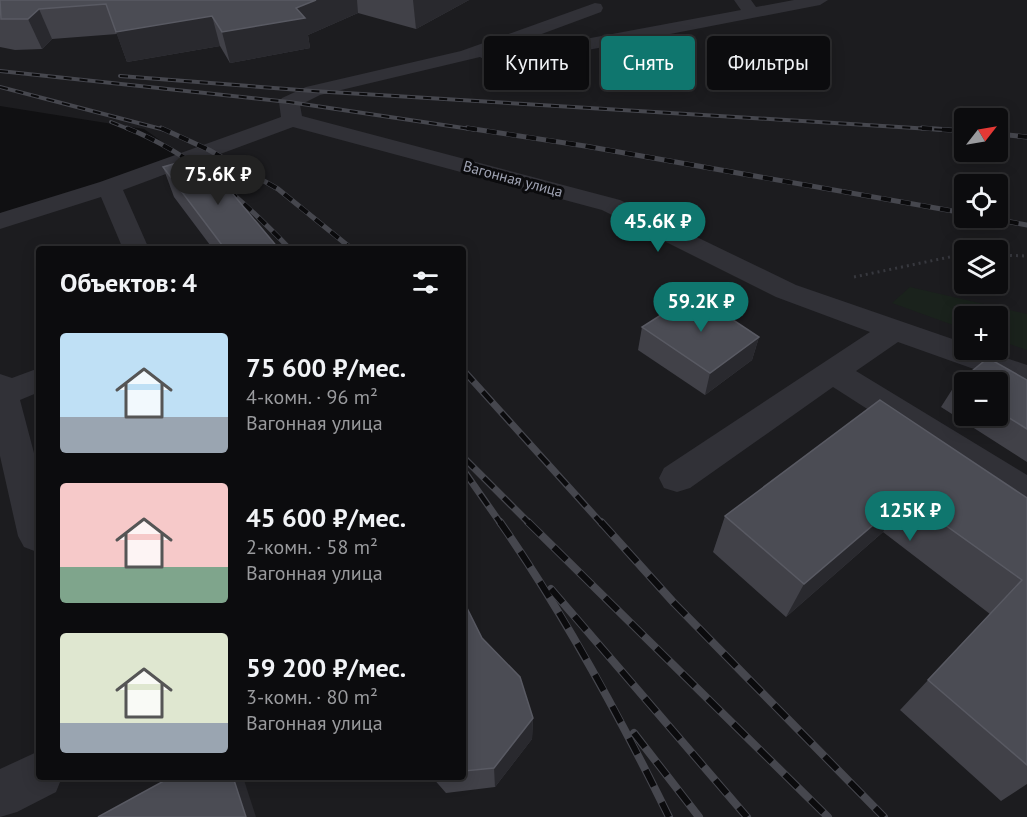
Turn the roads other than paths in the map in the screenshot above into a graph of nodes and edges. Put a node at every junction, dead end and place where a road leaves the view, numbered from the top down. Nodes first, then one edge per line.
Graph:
1 (820, 0) edge
2 (747, 7) edge
3 (595, 8) dead end
4 (466, 55) junction
5 (292, 120) junction
6 (109, 187) junction
7 (0, 221) edge
8 (135, 246) edge
9 (894, 330) junction
10 (833, 372) junction
11 (1027, 377) edge
12 (36, 380) edge
13 (1, 391) edge
14 (677, 478) dead end
15 (1027, 493) edge
16 (36, 532) edge
17 (36, 777) edge
18 (0, 795) edge

1 - 2 street
2 - 4 street
3 - 4 street
4 - 5 street
5 - 6 street
5 - 9 street, Вагонная улица
6 - 7 street
6 - 8 street
9 - 10 street
9 - 11 street, Вагонная улица
10 - 14 street
10 - 15 street
12 - 13 street
13 - 16 street
17 - 18 street

